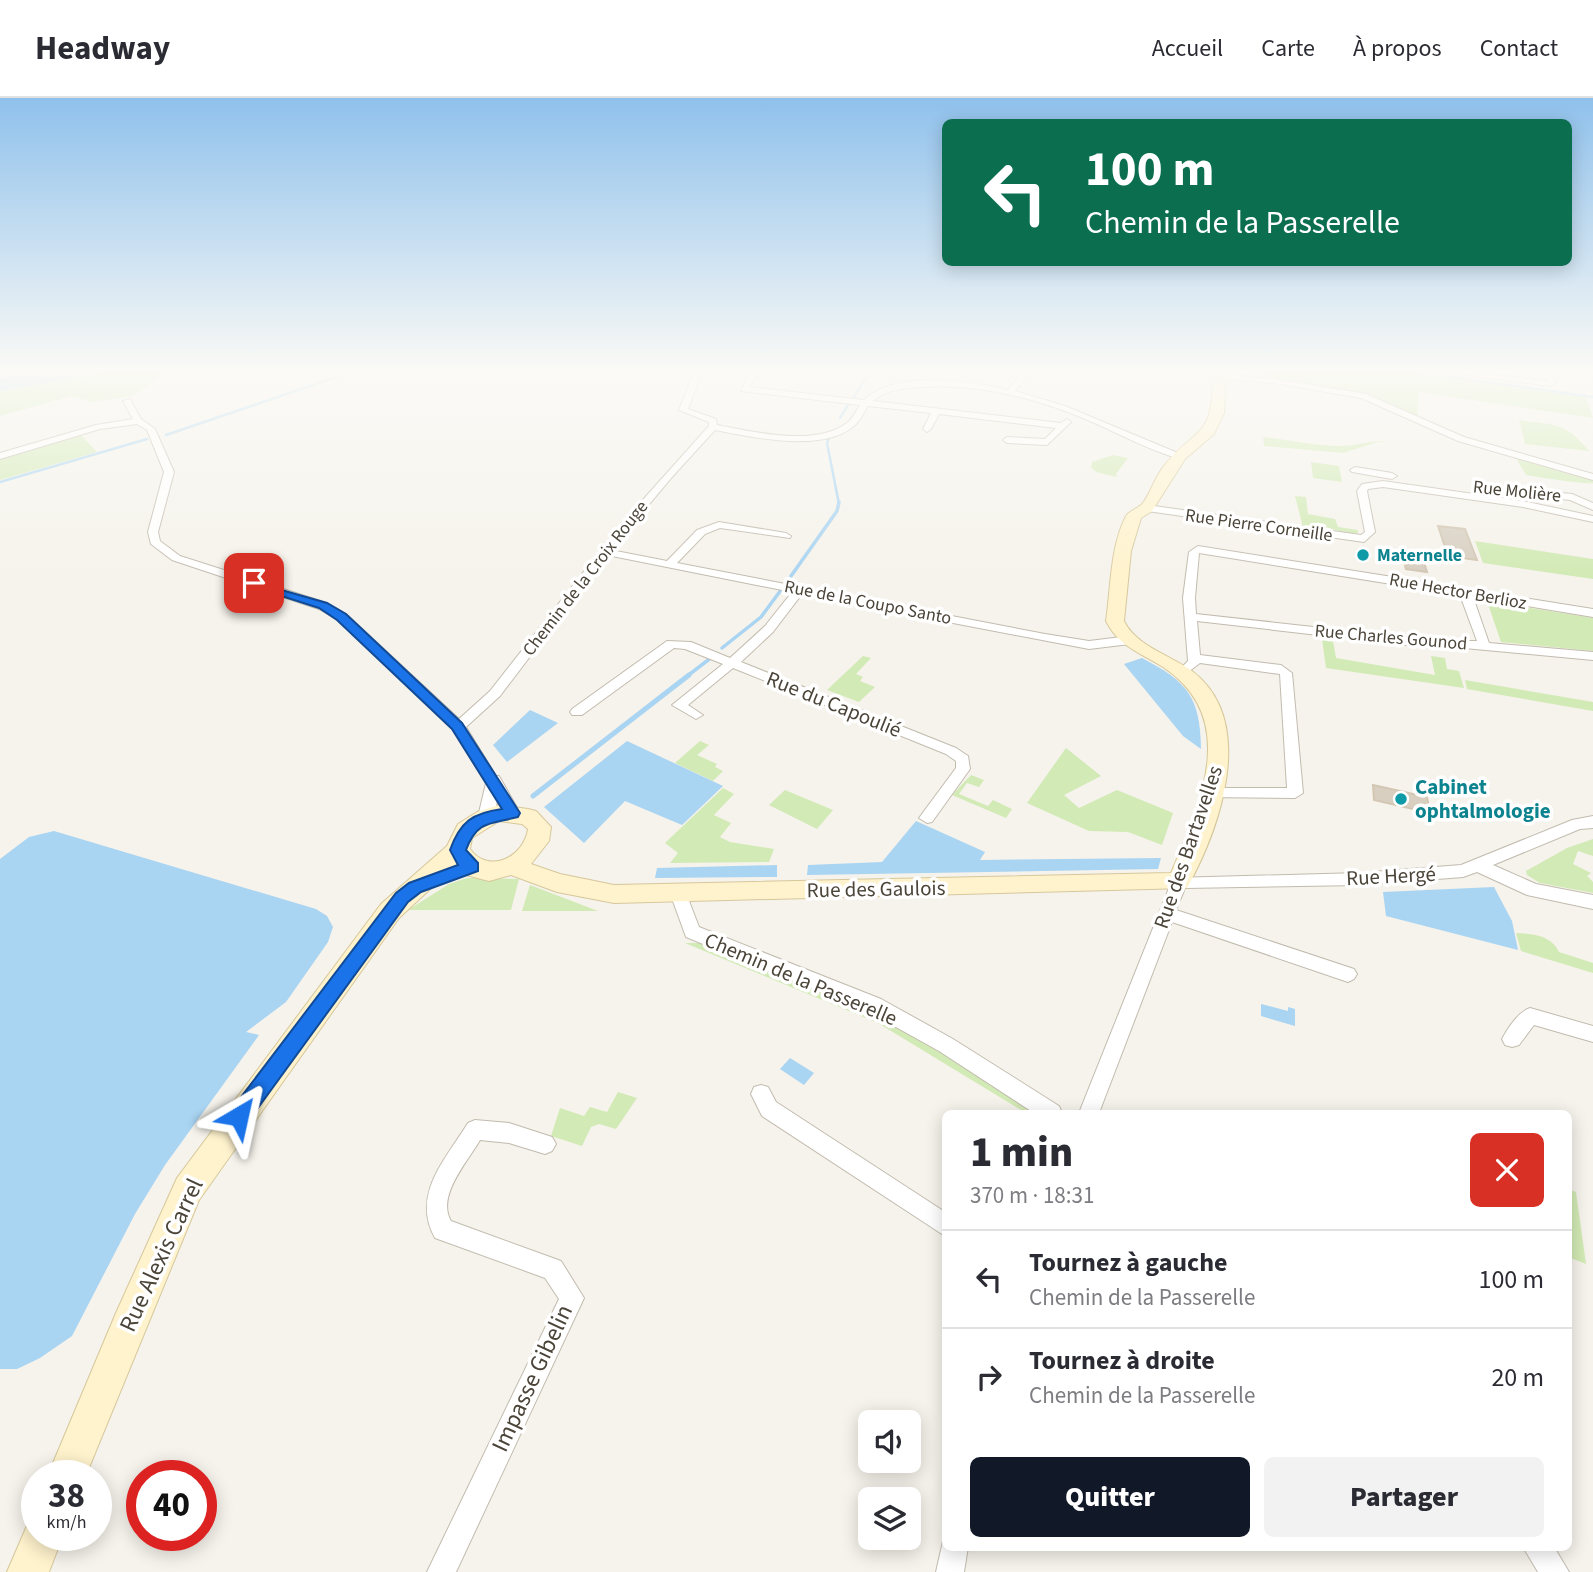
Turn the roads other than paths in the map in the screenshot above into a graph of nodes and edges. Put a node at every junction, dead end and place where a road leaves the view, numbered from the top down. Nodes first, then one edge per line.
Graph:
1 (62, 438) edge
2 (155, 438) edge
3 (703, 438) edge
4 (1051, 438) edge
5 (1132, 438) edge
6 (1203, 438) edge
7 (1458, 438) edge
8 (1007, 440) dead end
9 (0, 456) edge
10 (1180, 456) junction
11 (1355, 470) dead end
12 (1593, 477) edge
13 (1522, 493) junction
14 (1534, 506) junction
15 (1593, 507) edge
16 (1147, 508) junction
17 (1593, 519) edge
18 (786, 536) dead end
19 (606, 552) junction
20 (670, 564) junction
21 (800, 589) junction
22 (1465, 592) junction
23 (1593, 612) edge
24 (1189, 617) junction
25 (1130, 640) junction
26 (1484, 645) junction
27 (1593, 656) edge
28 (732, 663) junction
29 (1189, 664) junction
30 (578, 712) dead end
31 (696, 715) dead end
32 (457, 726) junction
33 (494, 779) junction
34 (1211, 793) junction
35 (512, 813) junction
36 (486, 817) junction
37 (927, 818) dead end
38 (1593, 822) edge
39 (534, 850) junction
40 (465, 859) junction
41 (1477, 864) junction
42 (513, 866) junction
43 (1179, 882) junction
44 (573, 886) junction
45 (678, 893) junction
46 (1593, 902) edge
47 (1167, 914) junction
48 (1348, 974) dead end
49 (1593, 1034) edge
50 (1512, 1039) dead end
51 (761, 1094) dead end
52 (1047, 1110) edge
53 (1090, 1110) edge
54 (545, 1144) dead end
55 (942, 1223) edge
56 (73, 1460) edge
57 (37, 1551) edge
58 (953, 1551) edge
59 (1540, 1551) edge
60 (28, 1572) edge
61 (441, 1572) edge
62 (950, 1572) edge
63 (1555, 1572) edge

1 - 9 street
2 - 32 street
3 - 19 street, Chemin de la Croix Rouge
4 - 8 street
5 - 10 street
6 - 10 street
7 - 12 street
10 - 16 street
11 - 13 street, Rue Molière
13 - 14 street
13 - 15 street, Rue Molière
14 - 16 street, Rue Pierre Corneille
14 - 17 street
16 - 25 street
18 - 20 street
19 - 20 street, Rue de la Coupo Santo
19 - 32 street, Chemin de la Croix Rouge
20 - 21 street, Rue de la Coupo Santo
21 - 25 street, Rue de la Coupo Santo
21 - 28 street, Rue du Capoulié
22 - 23 street, Rue Hector Berlioz
22 - 24 street, Rue Hector Berlioz
22 - 26 street
24 - 26 street, Rue Charles Gounod
24 - 29 street
25 - 29 street, Rue des Bartavelles
26 - 27 street, Rue Charles Gounod
28 - 30 street
28 - 31 street
28 - 37 street, Rue du Capoulié
29 - 34 street, Rue des Bartavelles
29 - 34 street
32 - 33 street
33 - 35 street
33 - 36 street
34 - 43 street, Rue des Bartavelles
35 - 36 street
35 - 39 street
36 - 40 street
38 - 41 street, Rue Hergé
39 - 42 street
39 - 44 street
40 - 42 street
40 - 56 street, Rue Alexis Carrel
41 - 43 street, Rue Hergé
41 - 46 street
42 - 44 street
43 - 45 street, Rue des Gaulois
43 - 47 street, Rue des Bartavelles
44 - 45 street, Rue des Gaulois
45 - 52 street, Chemin de la Passerelle
47 - 48 street
47 - 53 street, Rue des Bartavelles
49 - 50 street
51 - 55 street
54 - 61 street, Impasse Gibelin
57 - 60 street
58 - 62 street
59 - 63 street

